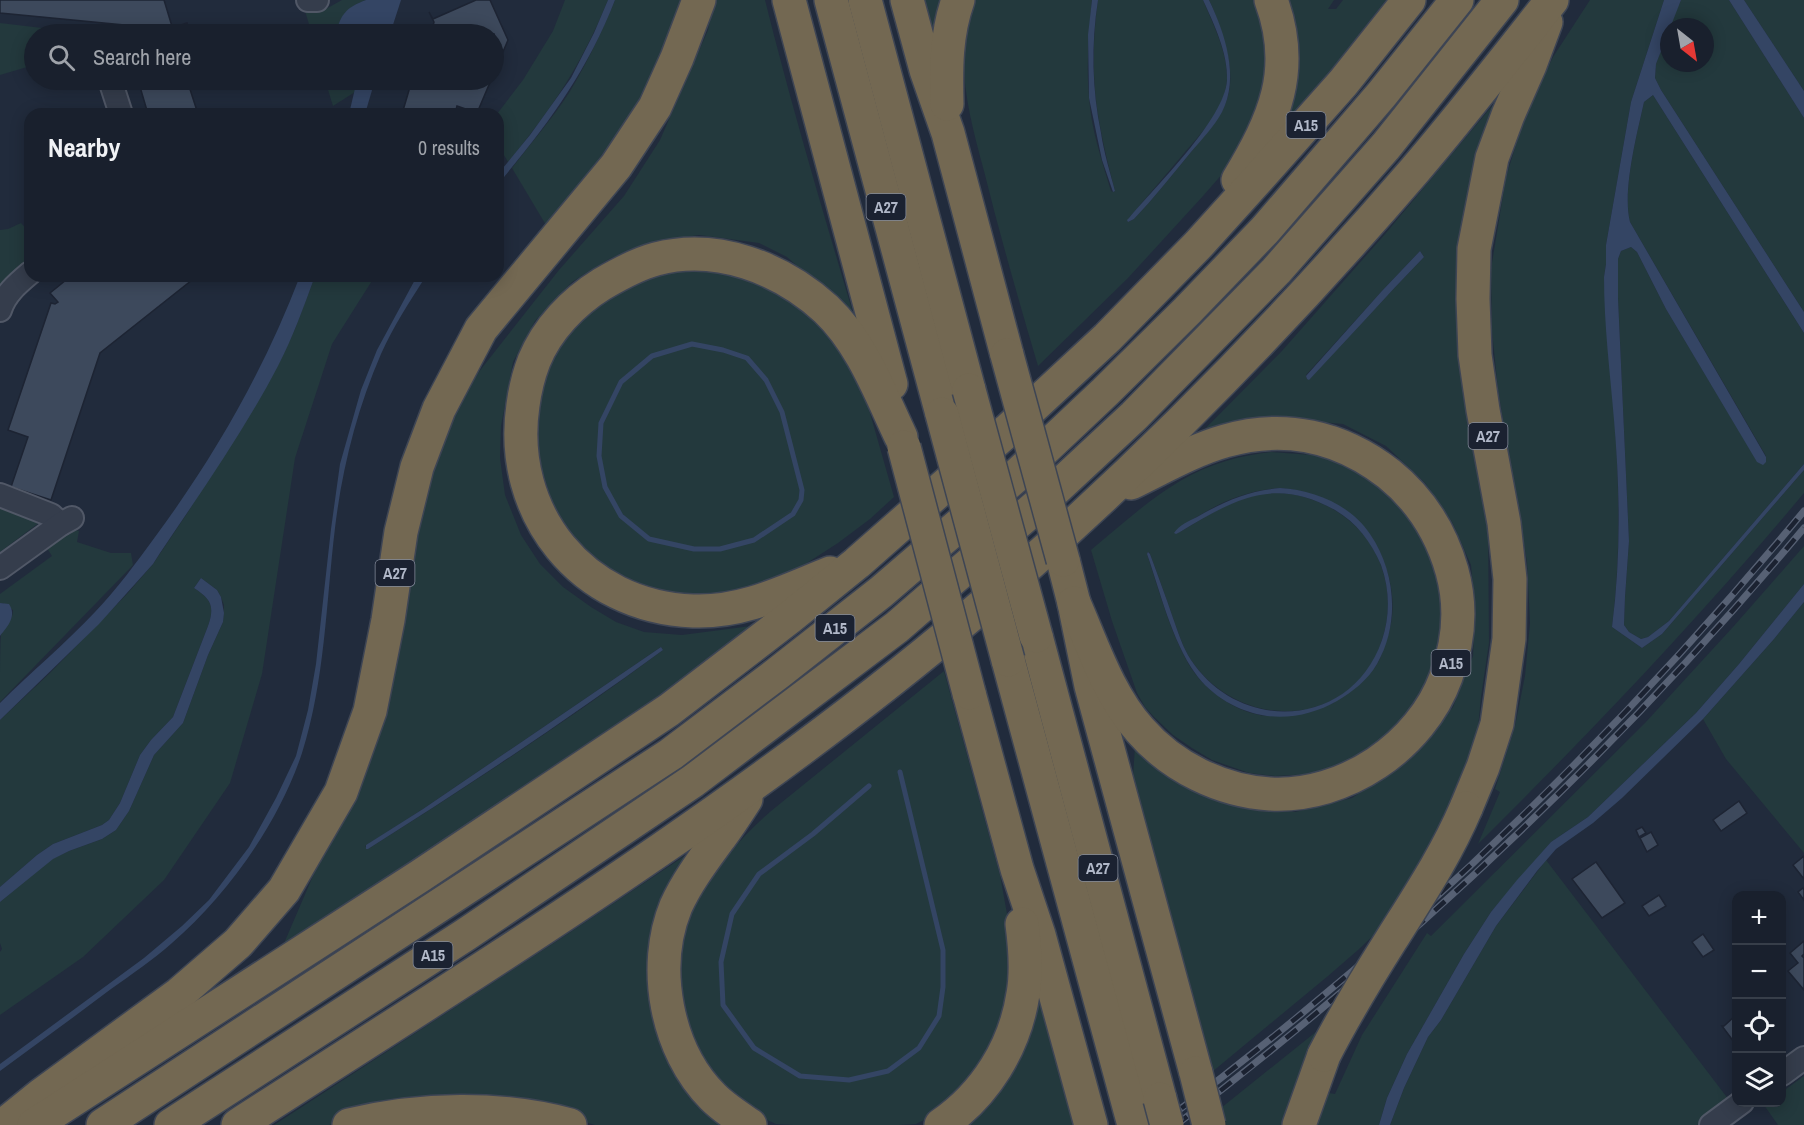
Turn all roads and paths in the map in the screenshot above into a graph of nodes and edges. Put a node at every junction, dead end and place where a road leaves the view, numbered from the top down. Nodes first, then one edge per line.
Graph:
1 (308, 0) edge
2 (317, 0) edge
3 (699, 0) edge
4 (789, 0) edge
5 (831, 0) edge
6 (865, 0) edge
7 (907, 0) edge
8 (958, 0) edge
9 (1271, 0) edge
10 (1409, 0) edge
11 (1457, 0) edge
12 (1502, 0) edge
13 (1553, 0) edge
14 (113, 90) edge
15 (119, 108) edge
16 (948, 133) junction
17 (1198, 245) junction
18 (24, 278) edge
19 (0, 310) edge
20 (902, 442) junction
21 (0, 495) edge
22 (1102, 497) junction
23 (857, 563) junction
24 (0, 568) edge
25 (1074, 603) junction
26 (756, 784) junction
27 (1017, 869) junction
28 (1804, 1058) edge
29 (1786, 1071) edge
30 (1735, 1107) edge
31 (1164, 1112) edge
32 (1133, 1122) edge
33 (4, 1125) edge
34 (34, 1125) edge
35 (103, 1125) edge
36 (171, 1125) edge
37 (238, 1125) edge
38 (349, 1125) edge
39 (570, 1125) edge
40 (750, 1125) edge
41 (941, 1125) edge
42 (1091, 1125) edge
43 (1209, 1125) edge
44 (1299, 1125) edge
45 (1711, 1125) edge

1 - 2 street
3 - 33 highway, A27
4 - 20 highway, A27
5 - 32 highway, A27, bridge
6 - 31 highway, A27, bridge
7 - 16 highway, A27
8 - 16 highway, A27
9 - 17 highway
10 - 17 highway, A15
11 - 35 highway, A15
12 - 36 highway, A15
13 - 22 highway, A15
13 - 44 highway, A27, bridge
14 - 15 street
16 - 25 highway, A27, bridge
17 - 23 highway, A15
18 - 19 street
20 - 23 highway, A15
20 - 27 highway, A27, bridge
21 - 24 street
22 - 25 highway, A15
22 - 26 highway, A15
23 - 34 highway, A15
25 - 43 highway, A27, bridge
26 - 37 highway, A15
26 - 40 highway
27 - 41 highway, A27
27 - 42 highway, A27
28 - 29 street
30 - 45 street
38 - 39 highway

